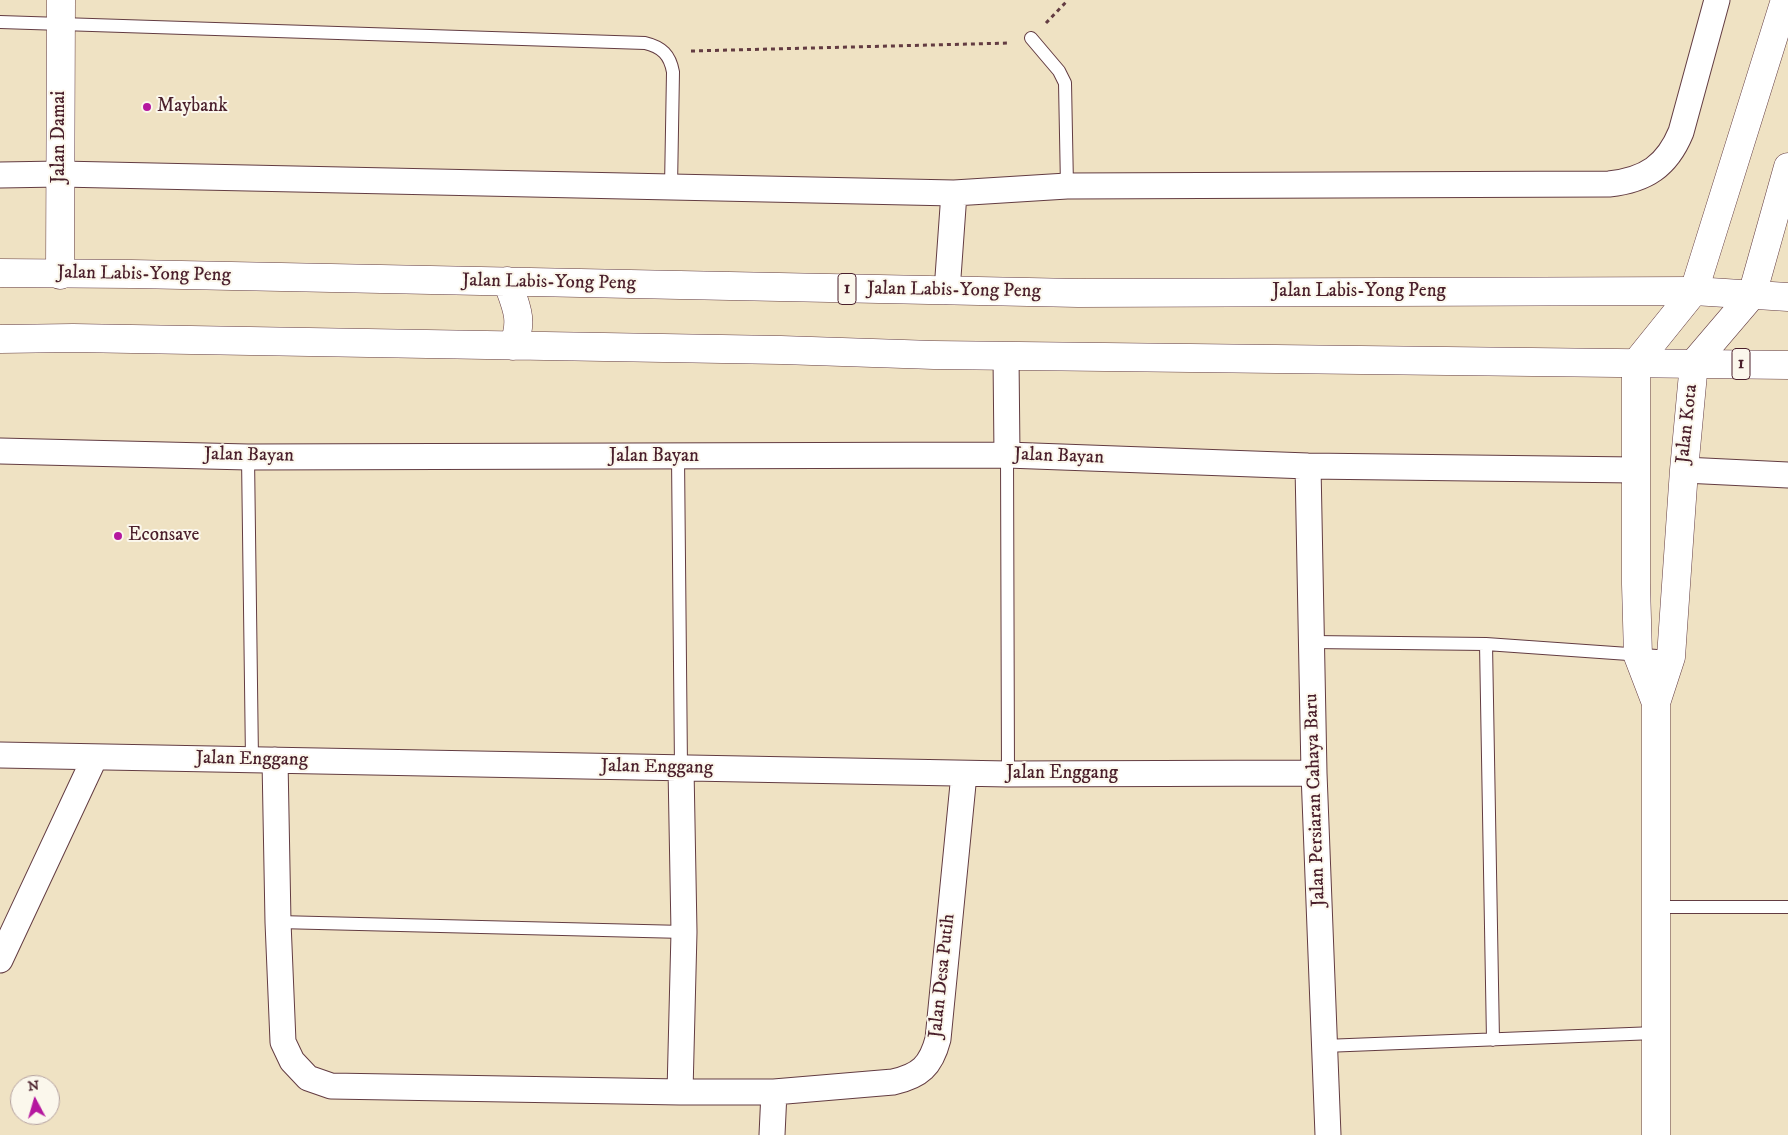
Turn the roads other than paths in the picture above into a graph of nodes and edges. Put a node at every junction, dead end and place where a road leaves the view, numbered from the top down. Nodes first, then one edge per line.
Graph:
1 (1717, 0) edge
2 (1786, 0) edge
3 (61, 12) edge
4 (0, 22) edge
5 (1031, 38) road end
6 (1788, 168) edge
7 (60, 174) junction
8 (0, 175) edge
9 (1067, 186) junction
10 (672, 187) junction
11 (954, 193) junction
12 (0, 273) edge
13 (60, 274) junction
14 (506, 281) junction
15 (1694, 290) junction
16 (947, 291) junction
17 (1752, 295) junction
18 (1788, 297) edge
19 (0, 339) edge
20 (513, 346) junction
21 (1006, 356) junction
22 (1636, 363) junction
23 (1694, 363) junction
24 (1788, 365) edge
25 (0, 451) edge
26 (1007, 455) junction
27 (248, 457) junction
28 (678, 457) junction
29 (1308, 466) junction
30 (1635, 470) junction
31 (1684, 470) junction
32 (1788, 475) edge
33 (1312, 642) junction
34 (1486, 644) junction
35 (1638, 656) junction
36 (1671, 657) junction
37 (1656, 703) junction
38 (0, 755) edge
39 (95, 757) junction
40 (264, 760) junction
41 (681, 768) junction
42 (1314, 773) junction
43 (964, 774) junction
44 (1008, 774) junction
45 (1656, 907) junction
46 (1788, 907) edge
47 (278, 922) junction
48 (684, 932) junction
49 (0, 960) edge
50 (1655, 1033) junction
51 (1492, 1040) junction
52 (1324, 1046) junction
53 (680, 1092) junction
54 (774, 1092) junction
55 (772, 1135) edge
56 (1328, 1135) edge
57 (1656, 1135) edge

1 - 9 street
2 - 15 main road
3 - 4 lane
3 - 7 main road, Jalan Damai
3 - 10 lane
5 - 9 lane
6 - 17 main road, Jalan Kota
7 - 8 street
7 - 10 street
7 - 13 main road, Jalan Damai
9 - 11 street
10 - 11 street
11 - 16 street
12 - 13 main road, Jalan Labis-Yong Peng / 1
13 - 14 main road, Jalan Labis-Yong Peng / 1
14 - 16 main road, Jalan Labis-Yong Peng / 1
14 - 20 main road
15 - 16 main road, Jalan Labis-Yong Peng / 1
15 - 17 main road, Jalan Labis-Yong Peng / 1
15 - 22 main road
17 - 18 main road, Jalan Labis-Yong Peng / 1
17 - 23 main road, Jalan Kota
19 - 20 main road, 1
20 - 21 main road, 1
21 - 22 main road, 1
21 - 26 street
22 - 23 main road, 1
22 - 30 main road
23 - 24 main road, 1
23 - 31 main road, Jalan Kota
25 - 27 street, Jalan Bayan
26 - 28 street, Jalan Bayan
26 - 29 street, Jalan Bayan
26 - 44 lane
27 - 28 street, Jalan Bayan
27 - 40 lane
28 - 41 lane
29 - 30 street, Jalan Bayan
29 - 33 street, Jalan Persiaran Cahaya Baru
30 - 35 main road
31 - 32 street
31 - 36 main road, Jalan Kota
33 - 34 lane
33 - 42 street, Jalan Persiaran Cahaya Baru
34 - 35 lane
34 - 51 lane
35 - 36 lane
35 - 37 main road
36 - 37 main road, Jalan Kota
37 - 45 main road
38 - 39 street, Jalan Enggang
39 - 40 street, Jalan Enggang
39 - 49 street
40 - 41 street, Jalan Enggang
40 - 47 street, Jalan Desa Putih
41 - 43 street, Jalan Enggang
41 - 48 street
42 - 44 street, Jalan Enggang
42 - 52 street, Jalan Persiaran Cahaya Baru
43 - 44 street, Jalan Enggang
43 - 54 street, Jalan Desa Putih
45 - 46 lane
45 - 50 main road
47 - 48 lane
47 - 53 street, Jalan Desa Putih
48 - 53 street
50 - 51 lane
50 - 57 main road
51 - 52 lane
52 - 56 street, Jalan Persiaran Cahaya Baru
53 - 54 street, Jalan Desa Putih
54 - 55 street

